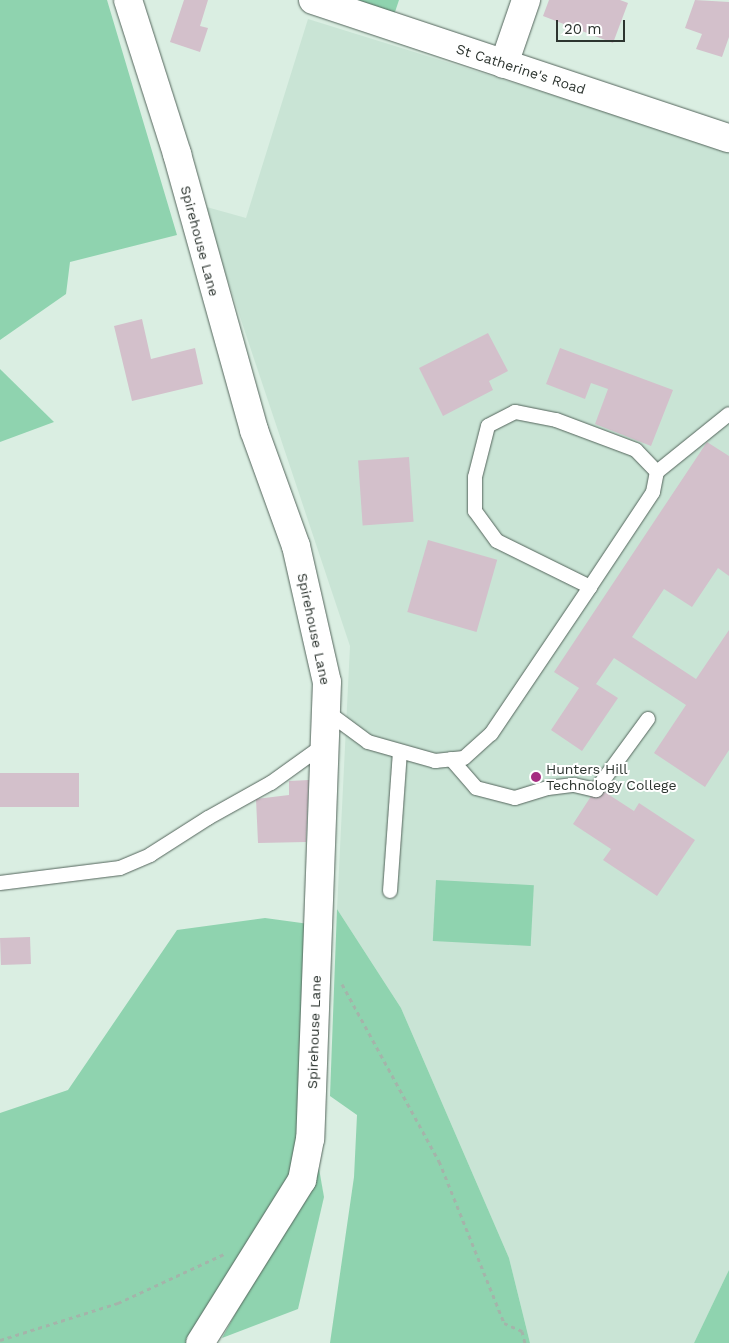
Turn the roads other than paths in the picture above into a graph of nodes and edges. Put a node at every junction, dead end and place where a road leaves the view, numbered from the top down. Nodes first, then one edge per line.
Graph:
1 (128, 0) edge
2 (313, 0) edge
3 (526, 0) edge
4 (504, 64) junction
5 (729, 138) edge
6 (729, 414) edge
7 (657, 472) junction
8 (590, 587) junction
9 (326, 711) junction
10 (648, 719) dead end
11 (326, 743) junction
12 (400, 752) junction
13 (452, 759) junction
14 (0, 883) edge
15 (390, 891) dead end
16 (200, 1343) edge

1 - 9 street, Spirehouse Lane
2 - 4 street, St Catherine's Road
3 - 4 street
4 - 5 street, St Catherine's Road
6 - 7 lane
7 - 8 lane
7 - 8 lane
8 - 13 lane
9 - 11 street, Spirehouse Lane
9 - 12 lane
10 - 13 lane
11 - 14 lane
11 - 16 street, Spirehouse Lane
12 - 13 lane
12 - 15 lane

